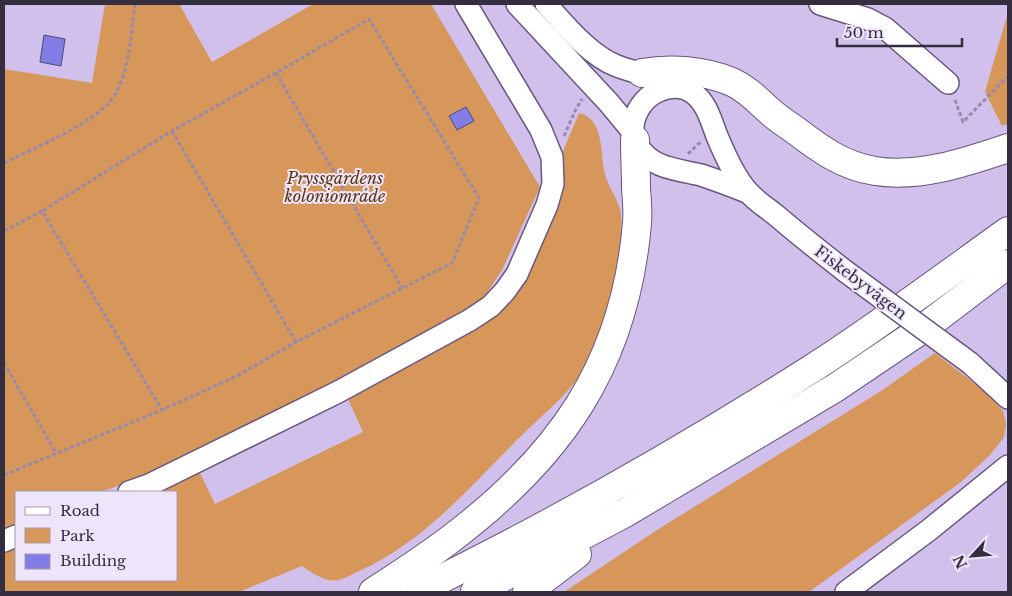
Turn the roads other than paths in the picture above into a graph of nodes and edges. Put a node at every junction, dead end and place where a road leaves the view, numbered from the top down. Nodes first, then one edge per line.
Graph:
1 (466, 4) edge
2 (517, 4) edge
3 (546, 4) edge
4 (820, 4) edge
5 (642, 73) junction
6 (948, 83) road end
7 (679, 88) junction
8 (775, 116) junction
9 (634, 136) junction
10 (1008, 148) edge
11 (747, 192) junction
12 (1008, 231) edge
13 (1008, 264) edge
14 (974, 366) junction
15 (1008, 383) edge
16 (1008, 398) edge
17 (1007, 468) edge
18 (132, 491) edge
19 (649, 499) junction
20 (373, 592) edge
21 (415, 592) edge
22 (475, 592) edge
23 (527, 592) edge
24 (846, 592) edge

1 - 18 street
2 - 9 street, Fiskebyvägen
3 - 5 street, Fiskebyvägen
4 - 6 street
5 - 7 street, Fiskebyvägen
5 - 8 highway
7 - 8 highway
7 - 9 street
7 - 11 street, Fiskebyvägen
8 - 10 highway
9 - 11 street, Fiskebyvägen
9 - 20 highway
11 - 14 street, Fiskebyvägen, bridge
12 - 21 highway
13 - 19 highway
14 - 15 street, Fiskebyvägen
14 - 16 street, Fiskebyvägen
17 - 24 street
19 - 22 highway
19 - 23 highway

